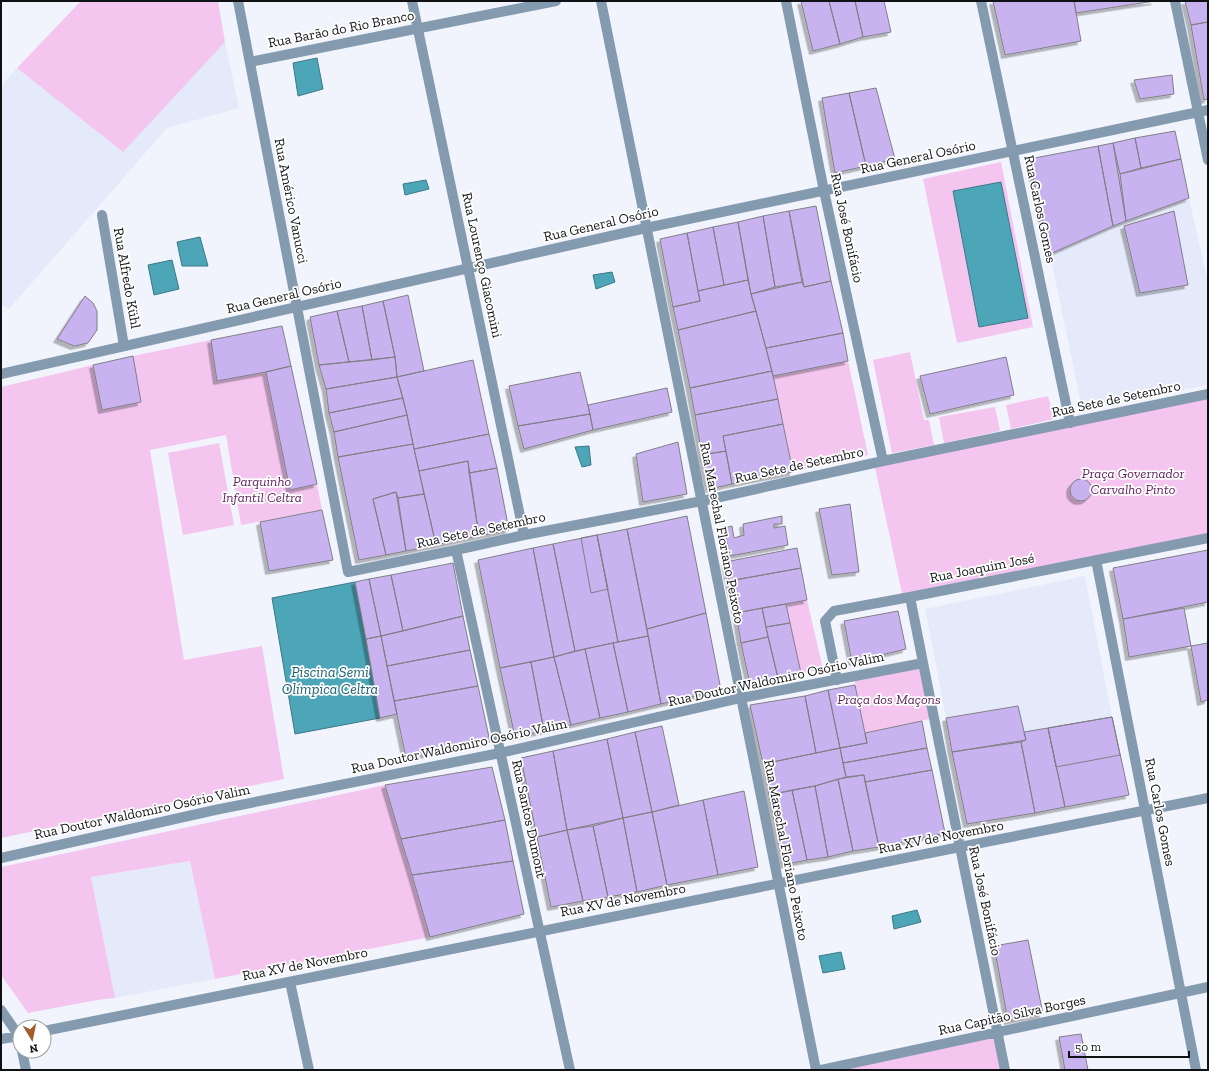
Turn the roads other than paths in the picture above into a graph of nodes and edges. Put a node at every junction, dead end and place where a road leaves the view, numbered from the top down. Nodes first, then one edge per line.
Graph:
1 (238, 1) edge
2 (412, 1) edge
3 (556, 1) edge
4 (601, 1) edge
5 (786, 1) edge
6 (981, 1) edge
7 (1175, 1) edge
8 (418, 28) junction
9 (250, 62) junction
10 (1203, 111) edge
11 (1013, 151) junction
12 (1208, 160) edge
13 (824, 191) junction
14 (102, 215) dead end
15 (646, 228) junction
16 (468, 268) junction
17 (297, 307) junction
18 (124, 346) junction
19 (1, 374) edge
20 (1208, 394) edge
21 (1070, 423) junction
22 (883, 461) junction
23 (702, 501) junction
24 (524, 535) junction
25 (1208, 538) edge
26 (456, 550) junction
27 (1096, 560) junction
28 (348, 572) joint
29 (910, 597) junction
30 (923, 663) junction
31 (837, 680) junction
32 (741, 698) junction
33 (500, 753) junction
34 (1208, 798) edge
35 (1145, 811) junction
36 (960, 847) junction
37 (1, 858) edge
38 (779, 883) junction
39 (539, 932) junction
40 (290, 982) junction
41 (1208, 987) edge
42 (1180, 993) junction
43 (1, 1010) edge
44 (12, 1026) edge
45 (52, 1029) edge
46 (998, 1032) junction
47 (12, 1038) edge
48 (1, 1039) edge
49 (24, 1059) edge
50 (26, 1070) edge
51 (309, 1070) edge
52 (570, 1070) edge
53 (816, 1070) edge
54 (821, 1070) edge
55 (1005, 1070) edge
56 (1196, 1070) edge

1 - 9 street, Rua Américo Vanucci
2 - 8 street, Rua Lourenço Giacomini
3 - 8 street, Rua Barão do Rio Branco
4 - 15 street, Rua Marechal Floriano Peixoto
5 - 13 street, Rua José Bonifácio
6 - 11 street, Rua Carlos Gomes
7 - 10 street
8 - 9 street, Rua Barão do Rio Branco
8 - 16 street, Rua Lourenço Giacomini
9 - 17 street, Rua Américo Vanucci
10 - 11 street, Rua General Osório
10 - 12 street
11 - 13 street, Rua General Osório
11 - 21 street, Rua Carlos Gomes
13 - 15 street, Rua General Osório
13 - 22 street, Rua José Bonifácio
14 - 18 street, Rua Alfredo Kühl
15 - 16 street, Rua General Osório
15 - 23 street, Rua Marechal Floriano Peixoto
16 - 17 street, Rua General Osório
16 - 24 street, Rua Lourenço Giacomini
17 - 18 street, Rua General Osório
17 - 28 street, Rua Américo Vanucci
18 - 19 street, Rua General Osório
20 - 21 street, Rua Sete de Setembro
21 - 22 street, Rua Sete de Setembro
22 - 23 street, Rua Sete de Setembro
23 - 24 street, Rua Sete de Setembro
23 - 32 street, Rua Marechal Floriano Peixoto
24 - 26 street, Rua Sete de Setembro
25 - 27 street, Rua Joaquim José
26 - 28 street, Rua Sete de Setembro
26 - 33 street, Rua Santos Dumont
27 - 29 street, Rua Joaquim José
27 - 35 street, Rua Carlos Gomes
29 - 30 street, Rua José Bonifácio
29 - 31 street, Rua Joaquim José
30 - 31 street, Rua Doutor Waldomiro Osório Valim
30 - 36 street, Rua José Bonifácio
31 - 32 street, Rua Doutor Waldomiro Osório Valim
32 - 33 street, Rua Doutor Waldomiro Osório Valim
32 - 38 street, Rua Marechal Floriano Peixoto
33 - 37 street, Rua Doutor Waldomiro Osório Valim
33 - 39 street, Rua Santos Dumont
34 - 35 street, Rua XV de Novembro
35 - 36 street, Rua XV de Novembro
35 - 42 street, Rua Carlos Gomes
36 - 38 street, Rua XV de Novembro
36 - 46 street, Rua José Bonifácio
38 - 39 street, Rua XV de Novembro
38 - 53 street, Rua Marechal Floriano Peixoto
39 - 40 street, Rua XV de Novembro
39 - 52 street, Rua Santos Dumont
40 - 45 street, Rua XV de Novembro
40 - 51 street
41 - 42 street, Rua Capitão Silva Borges
42 - 46 street, Rua Capitão Silva Borges
42 - 56 street, Rua Carlos Gomes
43 - 44 street
46 - 54 street, Rua Capitão Silva Borges
46 - 55 street, Rua José Bonifácio
47 - 48 street
49 - 50 street

